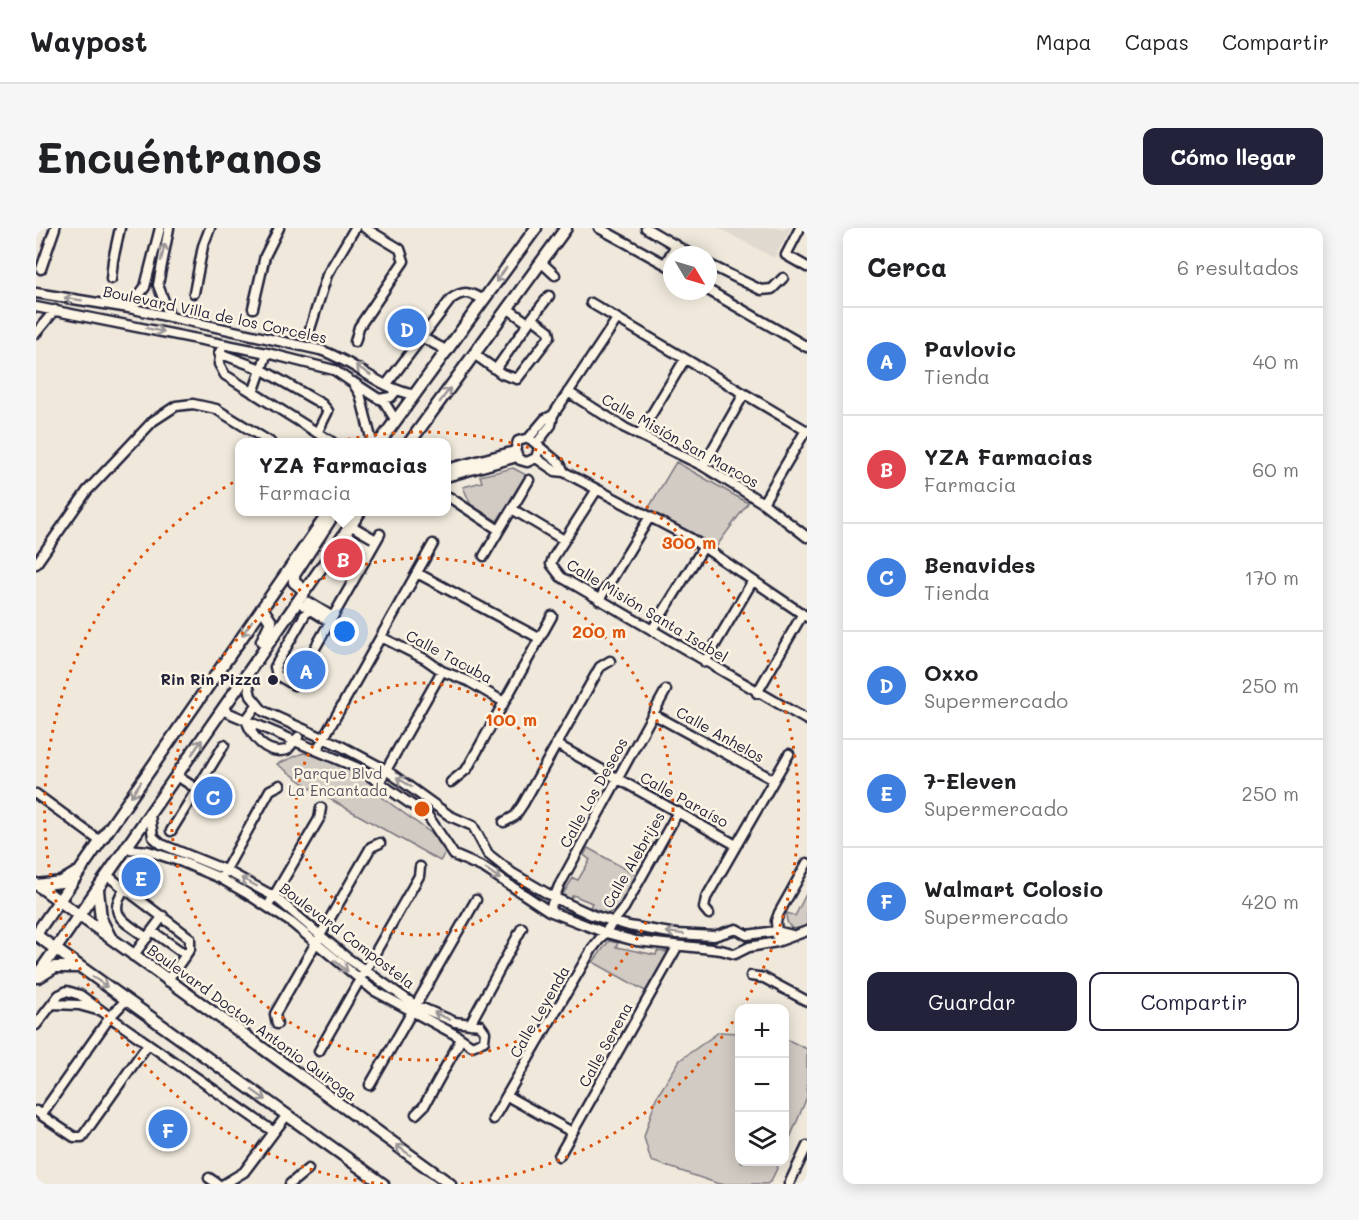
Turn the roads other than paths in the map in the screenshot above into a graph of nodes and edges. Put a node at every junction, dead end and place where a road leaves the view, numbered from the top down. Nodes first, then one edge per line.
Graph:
1 (55, 228) edge
2 (120, 228) edge
3 (160, 228) edge
4 (169, 228) edge
5 (210, 228) edge
6 (279, 228) edge
7 (356, 228) edge
8 (365, 228) edge
9 (536, 228) edge
10 (566, 228) edge
11 (600, 228) edge
12 (646, 228) edge
13 (800, 228) edge
14 (676, 245) edge
15 (541, 262) junction
16 (663, 263) edge
17 (807, 267) edge
18 (717, 268) edge
19 (42, 269) dead end
20 (555, 275) dead end
21 (783, 278) dead end
22 (111, 279) dead end
23 (36, 293) edge
24 (194, 293) dead end
25 (717, 295) edge
26 (549, 296) dead end
27 (484, 300) junction
28 (591, 303) dead end
29 (36, 306) edge
30 (129, 308) junction
31 (253, 308) dead end
32 (507, 308) junction
33 (55, 310) junction
34 (170, 316) junction
35 (617, 319) junction
36 (185, 320) junction
37 (530, 321) junction
38 (310, 329) dead end
39 (36, 333) edge
40 (180, 336) junction
41 (421, 337) junction
42 (355, 342) dead end
43 (807, 347) edge
44 (220, 349) junction
45 (448, 351) junction
46 (267, 353) junction
47 (474, 354) junction
48 (339, 356) junction
49 (685, 359) junction
50 (261, 369) junction
51 (496, 369) junction
52 (334, 370) junction
53 (353, 383) junction
54 (386, 385) junction
55 (396, 391) junction
56 (568, 392) junction
57 (253, 393) junction
58 (744, 394) junction
59 (415, 395) junction
60 (383, 400) junction
61 (396, 421) junction
62 (806, 430) edge
63 (317, 433) junction
64 (639, 435) junction
65 (263, 438) edge
66 (325, 438) edge
67 (371, 438) edge
68 (383, 438) edge
69 (414, 438) edge
70 (535, 443) junction
71 (516, 454) junction
72 (536, 458) junction
73 (703, 466) junction
74 (451, 468) edge
75 (564, 472) junction
76 (451, 476) edge
77 (529, 480) dead end
78 (596, 491) junction
79 (451, 498) edge
80 (763, 503) junction
81 (512, 509) junction
82 (326, 516) edge
83 (332, 516) edge
84 (357, 516) edge
85 (649, 518) junction
86 (347, 529) junction
87 (500, 530) junction
88 (807, 537) edge
89 (564, 540) junction
90 (433, 544) dead end
91 (703, 548) junction
92 (484, 556) dead end
93 (36, 564) edge
94 (417, 573) junction
95 (752, 582) junction
96 (300, 596) junction
97 (599, 600) junction
98 (309, 606) junction
99 (262, 608) junction
100 (552, 616) dead end
101 (805, 616) edge
102 (332, 620) junction
103 (652, 630) junction
104 (381, 637) junction
105 (539, 639) junction
106 (610, 660) dead end
107 (705, 662) junction
108 (254, 663) junction
109 (442, 671) junction
110 (246, 675) junction
111 (666, 690) dead end
112 (757, 693) junction
113 (504, 702) junction
114 (257, 705) junction
115 (222, 710) junction
116 (653, 714) junction
117 (246, 720) junction
118 (807, 720) edge
119 (298, 728) junction
120 (323, 738) junction
121 (296, 741) junction
122 (556, 744) junction
123 (224, 745) dead end
124 (317, 750) junction
125 (789, 754) dead end
126 (386, 770) junction
127 (177, 776) junction
128 (618, 779) junction
129 (774, 780) junction
130 (380, 781) junction
131 (451, 782) dead end
132 (280, 785) dead end
133 (197, 789) junction
134 (36, 794) edge
135 (321, 808) dead end
136 (678, 812) junction
137 (150, 815) junction
138 (450, 816) junction
139 (504, 822) dead end
140 (171, 831) dead end
141 (438, 832) junction
142 (100, 841) junction
143 (380, 843) dead end
144 (736, 844) junction
145 (484, 847) junction
146 (127, 849) junction
147 (186, 853) junction
148 (182, 862) junction
149 (470, 862) junction
150 (807, 863) edge
151 (420, 867) dead end
152 (81, 869) junction
153 (225, 870) junction
154 (108, 876) junction
155 (220, 878) junction
156 (36, 884) edge
157 (125, 888) junction
158 (98, 890) junction
159 (275, 897) junction
160 (555, 898) junction
161 (476, 900) dead end
162 (59, 901) junction
163 (268, 906) junction
164 (549, 911) junction
165 (709, 914) dead end
166 (79, 916) junction
167 (163, 916) junction
168 (614, 922) junction
169 (522, 928) dead end
170 (776, 931) junction
171 (807, 931) edge
172 (606, 933) junction
173 (149, 934) junction
174 (320, 934) junction
175 (36, 935) edge
176 (694, 935) junction
177 (747, 935) junction
178 (792, 935) junction
179 (111, 940) junction
180 (777, 942) junction
181 (315, 943) junction
182 (677, 947) junction
183 (749, 947) junction
184 (56, 949) junction
185 (694, 949) junction
186 (186, 955) junction
187 (133, 956) junction
188 (80, 967) junction
189 (366, 971) junction
190 (751, 976) dead end
191 (36, 978) edge
192 (167, 981) junction
193 (360, 981) junction
194 (126, 1000) junction
195 (807, 1001) edge
196 (52, 1004) junction
197 (413, 1009) junction
198 (100, 1011) junction
199 (110, 1017) junction
200 (277, 1024) dead end
201 (470, 1024) junction
202 (36, 1025) edge
203 (461, 1039) junction
204 (148, 1044) junction
205 (319, 1051) dead end
206 (370, 1085) dead end
207 (507, 1096) junction
208 (39, 1113) edge
209 (416, 1114) dead end
210 (287, 1115) junction
211 (493, 1119) dead end
212 (274, 1132) junction
213 (572, 1132) junction
214 (807, 1146) edge
215 (560, 1156) dead end
216 (308, 1169) dead end
217 (209, 1178) dead end
218 (218, 1184) edge
219 (224, 1184) edge
220 (290, 1184) edge
221 (383, 1184) edge
222 (450, 1184) edge
223 (789, 1184) edge

1 - 19 street
2 - 22 street
3 - 30 street
34 -> 4 street
5 - 24 street
6 - 31 street
7 - 38 street
8 - 42 street
9 -> 27 main road
10 - 15 main road
11 - 16 street
12 - 14 street
13 - 17 street
15 - 20 street
15 - 32 main road
18 - 21 street
30 -> 23 street, Boulevard Villa de los Corceles
25 - 43 street
26 - 37 street
27 - 41 street
27 - 45 main road
28 - 35 street
29 - 33 street, Boulevard Villa de los Corceles
30 - 34 street, Boulevard Villa de los Corceles
32 - 37 street
32 - 47 main road
33 - 39 street
33 -> 40 street, Boulevard Villa de los Corceles
34 - 36 street, Boulevard Villa de los Corceles
35 - 49 street
35 - 56 street
36 - 40 street
36 - 48 street, Boulevard Villa de los Corceles
37 - 51 street
37 - 51 street
40 - 44 street, Boulevard Villa de los Corceles
41 - 45 street
41 - 54 street
44 - 46 street, Boulevard Villa de los Corceles
44 - 50 street
44 - 57 street
45 - 59 main road
46 - 50 street
46 - 52 street, Boulevard Villa de los Corceles
47 - 51 street
69 -> 47 main road
48 - 52 street
54 -> 48 street, Boulevard Villa de los Corceles
49 - 58 street
49 - 64 street
50 - 57 street
50 - 63 street
52 - 53 street, Boulevard Villa de los Corceles
53 - 60 street
53 - 67 street, Boulevard Villa de los Corceles
54 - 55 street, Boulevard Villa de los Corceles
55 - 59 street, Boulevard Villa de los Corceles
55 - 60 street
56 - 64 street, Calle Misión San Marcos
56 - 70 street
57 - 63 street
58 - 62 street
58 - 73 street
59 - 61 main road
60 - 61 street
61 - 68 main road
62 - 80 street
63 - 66 street
64 - 73 street, Calle Misión San Marcos
65 - 93 street
70 - 71 street
70 - 72 street
70 - 75 street
71 - 72 street
71 - 74 street
71 - 76 street
72 - 75 street
73 - 80 street, Calle Misión San Marcos
75 - 78 street
77 - 81 street
78 - 85 street
78 - 89 street, Calle Misión Santa Isabel
79 - 87 street
80 - 88 street, Calle Misión San Marcos
81 - 87 street
81 - 89 street
82 - 99 main road
83 - 96 main road
84 - 86 main road
85 - 91 street
85 - 97 street
86 - 96 main road
86 - 102 street
87 - 92 street
89 - 97 street, Calle Misión Santa Isabel
90 - 94 street
91 - 95 street
91 - 103 street
94 - 104 street
94 - 105 street
95 - 101 street
95 - 107 street
96 - 98 street
96 - 108 main road
97 - 103 street, Calle Misión Santa Isabel
98 - 102 street
98 - 102 street
99 - 108 main road
99 -> 142 main road
100 - 105 street
101 - 112 street
103 - 107 street, Calle Misión Santa Isabel
104 - 109 street, Calle Tacuba
104 - 120 street
105 - 113 street
106 - 122 street
107 - 112 street, Calle Misión Santa Isabel
108 - 110 main road
109 - 113 street, Calle Tacuba
109 - 126 street
110 - 114 street
110 - 115 main road
111 - 116 street, Calle Los Deseos
112 - 118 street, Calle Misión Santa Isabel
113 - 131 street
114 - 117 street
114 - 119 street
115 - 117 street
127 -> 115 main road
116 - 128 street, Calle Los Deseos
116 - 129 street, Calle Anhelos
117 - 121 street
117 - 121 street
119 - 120 street
119 - 121 street
120 - 124 street
120 - 126 street
121 - 124 street
122 - 128 street, Calle Paraíso
122 - 139 street
123 - 133 street
124 - 130 street
125 - 129 street
126 - 130 street
138 -> 126 street
127 - 133 street
127 - 137 main road
128 - 136 street, Calle Paraíso
128 - 160 street, Calle Los Deseos
129 - 144 street
130 - 141 street
132 - 153 street
133 - 140 street
134 - 142 street
135 - 159 street
136 - 144 street, Calle Paraíso
136 - 168 street, Calle Alebrijes
137 - 146 main road
137 - 147 street, Boulevard Compostela
138 - 141 street
138 - 145 street
141 - 149 street
142 - 152 main road
143 - 174 street
144 - 165 street
145 - 149 street
145 - 160 street
146 - 148 street, Boulevard Compostela
146 - 154 main road
147 - 148 street
147 - 153 street, Boulevard Compostela
148 - 155 street, Boulevard Compostela
149 -> 164 street
150 - 170 street
151 - 189 street
152 - 156 main road
152 - 162 main road
153 - 155 street
159 -> 153 street, Boulevard Compostela
154 - 157 street
154 - 158 main road
155 - 163 street, Boulevard Compostela
156 - 162 main road, Boulevard Doctor Antonio Quiroga
157 - 167 street
157 - 173 street
158 - 166 main road
158 - 179 main road
159 - 163 street
159 - 174 street, Boulevard Compostela
160 - 164 street, Calle Los Deseos
160 - 168 street
161 - 197 street
162 - 166 main road, Boulevard Doctor Antonio Quiroga
162 - 175 main road
163 - 181 street, Boulevard Compostela
164 - 172 street
166 - 179 main road, Boulevard Doctor Antonio Quiroga
166 - 184 main road
167 - 173 street
167 - 186 street
168 - 172 street, Calle Leyenda
176 -> 168 street
169 - 201 street
170 - 177 street
170 - 178 street
170 - 180 street
171 - 178 street
172 - 182 street
172 - 207 street, Calle Leyenda
173 - 186 street
173 - 187 street
174 - 181 street
174 - 189 street, Boulevard Compostela
175 - 184 main road
176 - 177 street
176 - 185 street
177 - 183 street
178 - 180 street
179 - 187 main road, Boulevard Doctor Antonio Quiroga
180 - 183 street
181 -> 193 street, Boulevard Compostela
181 - 200 street
182 - 185 street
182 - 213 street, Calle Serena
183 - 185 street
184 - 188 main road
184 - 191 main road
186 - 192 street
187 - 192 main road, Boulevard Doctor Antonio Quiroga
188 - 191 main road
188 -> 194 main road
189 - 193 street
189 - 197 street, Boulevard Compostela
190 - 195 street
222 -> 192 main road, Boulevard Doctor Antonio Quiroga
193 - 197 street, Boulevard Compostela
193 - 205 street
194 - 199 street
194 -> 210 main road
196 - 198 street
196 - 198 street
196 - 202 street
201 -> 197 street, Boulevard Compostela
197 - 203 street, Boulevard Compostela
197 - 206 street
198 - 199 street
199 - 204 street
199 - 208 street
201 - 203 street
203 - 209 street
204 - 208 street
204 - 212 street
207 - 211 street, Calle Leyenda
207 - 213 street
210 - 212 street
210 - 221 main road
212 - 219 street
213 - 215 street, Calle Serena
214 - 223 street
216 - 220 street
217 - 218 street

